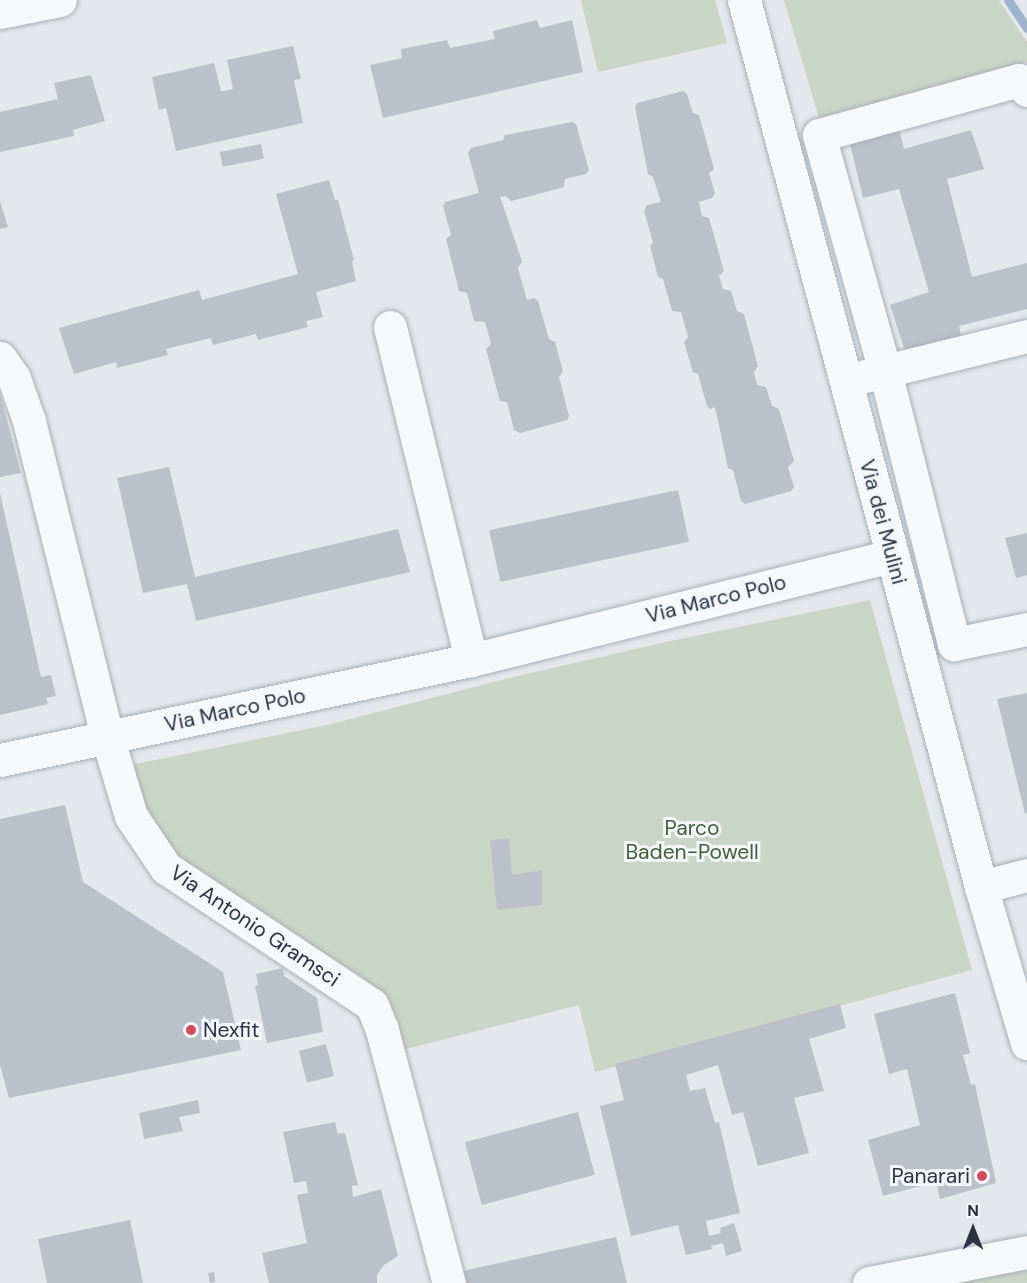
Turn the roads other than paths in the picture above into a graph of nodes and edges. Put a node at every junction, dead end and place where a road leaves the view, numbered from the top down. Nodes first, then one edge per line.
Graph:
1 (60, 0) edge
2 (744, 0) edge
3 (0, 12) edge
4 (1027, 90) edge
5 (390, 327) dead end
6 (1027, 336) edge
7 (0, 358) edge
8 (885, 371) junction
9 (846, 380) junction
10 (892, 556) junction
11 (1027, 629) edge
12 (471, 660) junction
13 (107, 736) junction
14 (0, 760) edge
15 (1027, 875) edge
16 (981, 887) junction
17 (1027, 1042) edge
18 (1027, 1252) edge
19 (449, 1283) edge
20 (869, 1283) edge

1 - 3 street
2 - 9 street, Via dei Mulini
4 - 8 street
5 - 12 street
6 - 8 street
7 - 13 street, Via Antonio Gramsci
8 - 9 street
8 - 11 street
9 - 10 street, Via dei Mulini
10 - 12 street, Via Marco Polo
10 - 16 street, Via dei Mulini
12 - 13 street, Via Marco Polo
13 - 14 street, Via Marco Polo
13 - 19 street, Via Antonio Gramsci
15 - 16 street
16 - 17 street, Via dei Mulini
18 - 20 street

